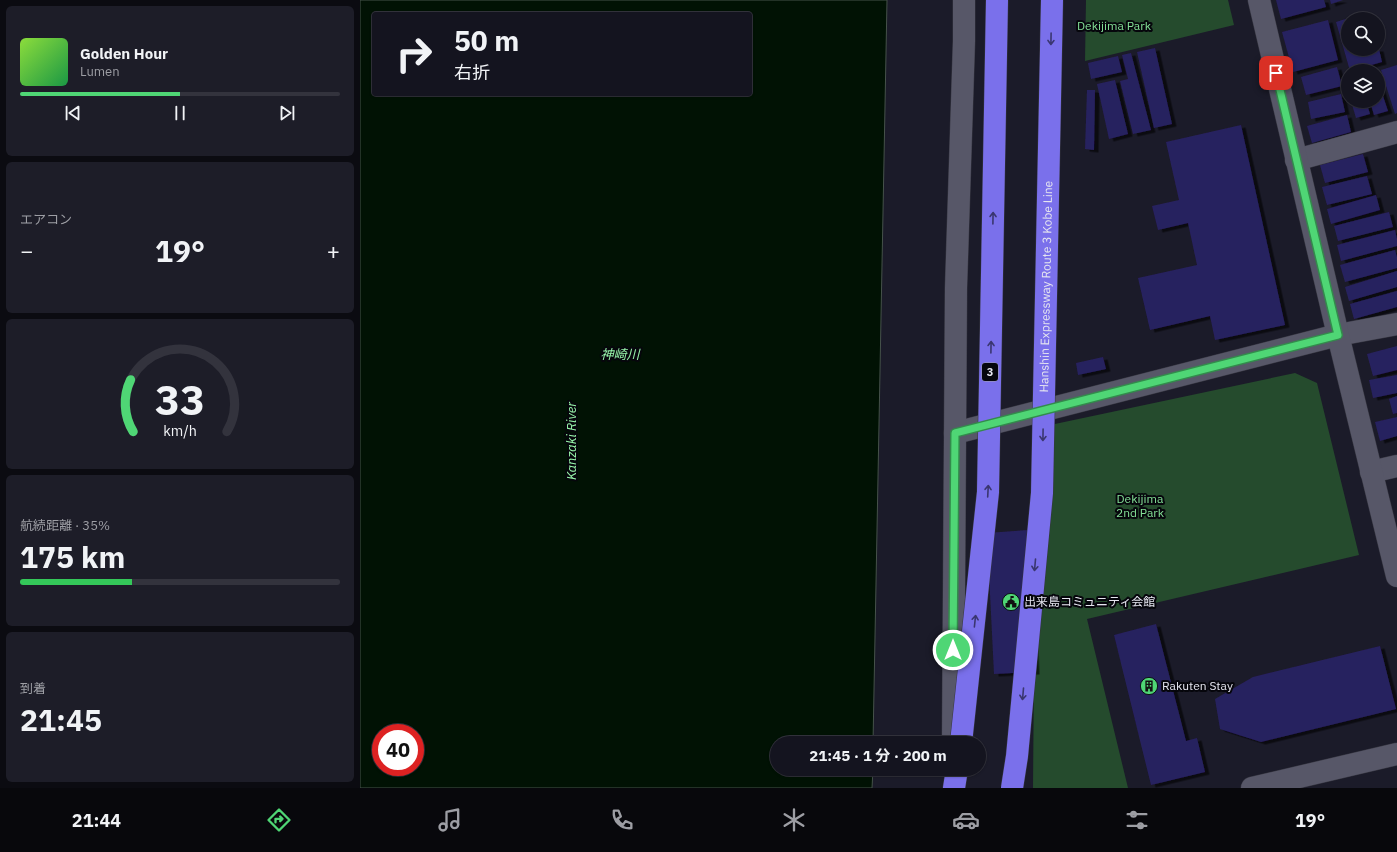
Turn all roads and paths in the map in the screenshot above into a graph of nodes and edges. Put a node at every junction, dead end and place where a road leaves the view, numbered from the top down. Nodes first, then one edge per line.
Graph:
1 (964, 0) edge
2 (997, 0) edge
3 (1052, 0) edge
4 (1259, 0) edge
5 (1397, 132) edge
6 (1296, 160) junction
7 (1397, 324) edge
8 (1338, 335) junction
9 (955, 433) junction
10 (1397, 466) edge
11 (1371, 472) junction
12 (1397, 576) edge
13 (953, 736) edge
14 (962, 736) edge
15 (1397, 754) edge
16 (952, 776) edge
17 (956, 776) edge
18 (953, 788) edge
19 (1012, 788) edge
20 (1252, 788) edge

1 - 9 street
14 -> 2 highway, 3, bridge
3 -> 19 highway, Hanshin Expressway Route 3 Kobe Line, bridge
4 - 6 street
5 - 6 street
6 - 8 street
7 - 8 street
8 - 9 street
8 - 11 street
9 - 13 street
10 - 11 street
11 - 12 street
15 - 20 street
16 - 18 street
17 - 18 highway

